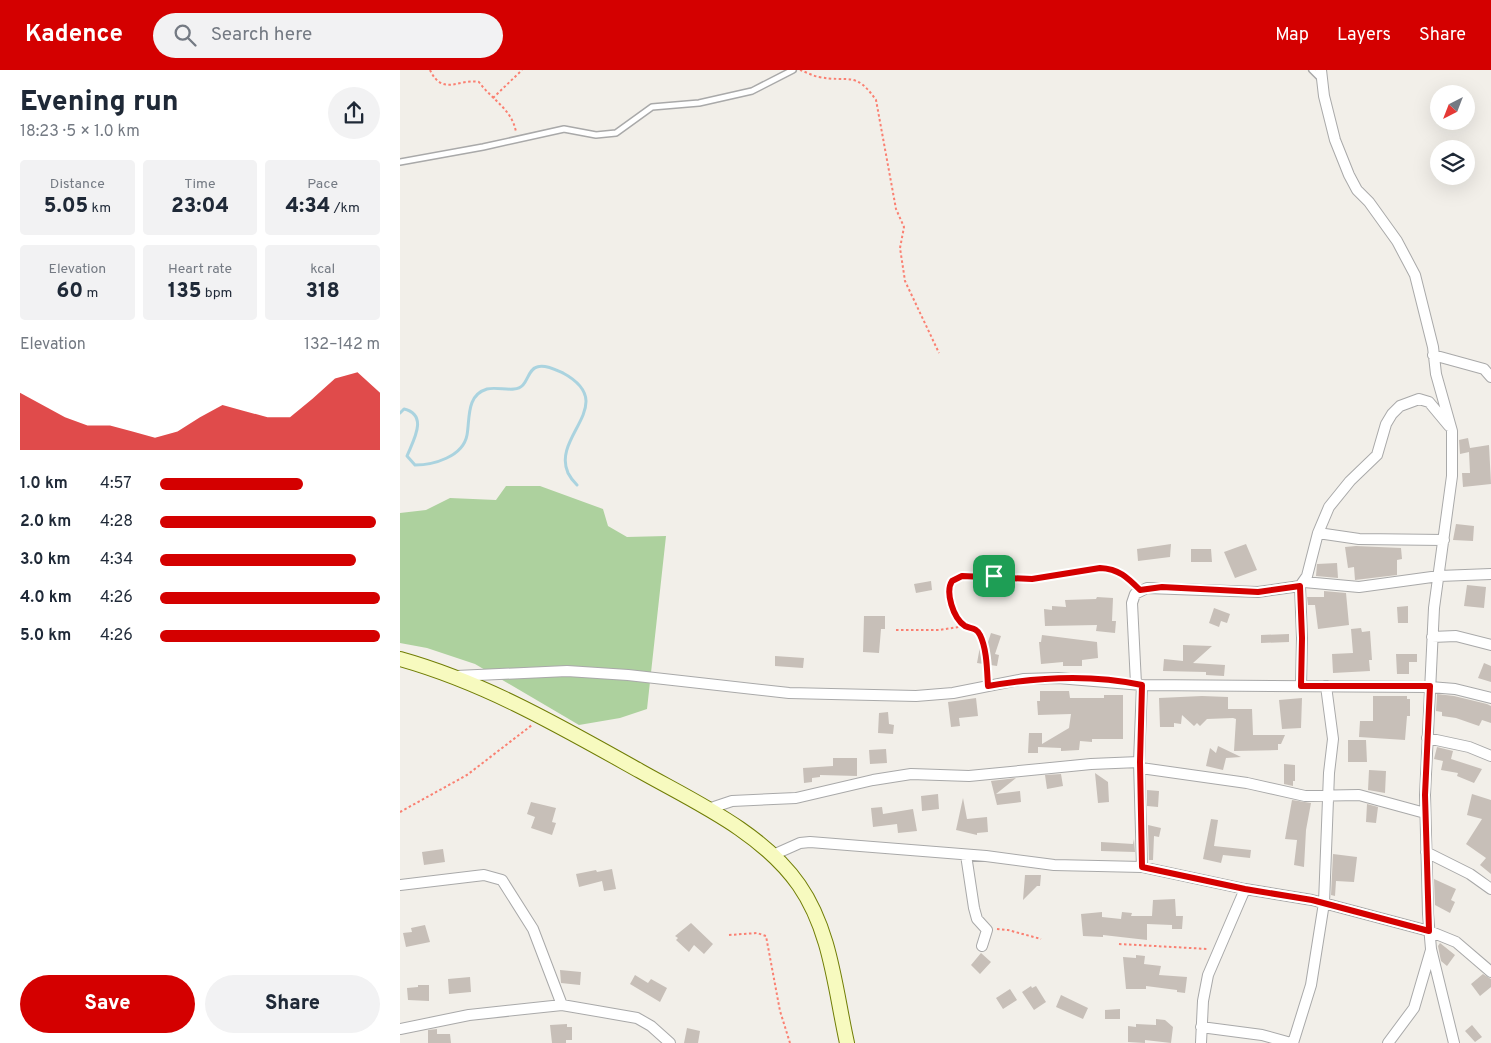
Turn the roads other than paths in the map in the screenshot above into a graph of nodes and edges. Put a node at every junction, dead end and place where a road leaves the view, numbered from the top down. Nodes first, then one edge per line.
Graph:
1 (793, 70) edge
2 (1312, 70) edge
3 (1321, 74) edge
4 (400, 162) edge
5 (1433, 355) junction
6 (1491, 377) edge
7 (1452, 431) junction
8 (1318, 533) junction
9 (1444, 540) junction
10 (1491, 574) edge
11 (1439, 576) junction
12 (1302, 584) junction
13 (1432, 637) junction
14 (1491, 645) edge
15 (400, 659) edge
16 (452, 676) junction
17 (1139, 684) junction
18 (1301, 686) junction
19 (1326, 686) junction
20 (1430, 686) junction
21 (1491, 698) edge
22 (1427, 738) junction
23 (1491, 756) edge
24 (1140, 766) junction
25 (1328, 797) junction
26 (708, 809) junction
27 (1425, 813) junction
28 (1426, 852) junction
29 (773, 855) junction
30 (966, 855) junction
31 (1142, 867) junction
32 (400, 885) edge
33 (1245, 889) junction
34 (1491, 889) edge
35 (1324, 903) junction
36 (1429, 931) junction
37 (982, 946) dead end
38 (1431, 949) junction
39 (1491, 972) edge
40 (562, 1005) junction
41 (1201, 1027) junction
42 (400, 1029) edge
43 (670, 1043) edge
44 (847, 1043) edge
45 (1201, 1043) edge
46 (1292, 1043) edge
47 (1388, 1043) edge
48 (1454, 1043) edge

1 - 4 lane
2 - 3 lane
3 - 5 street
5 - 6 street
5 - 7 street
7 - 8 street
7 - 9 street
8 - 9 street
8 - 12 street
9 - 11 street
10 - 11 street
11 - 12 street
11 - 13 street
12 - 17 street
12 - 18 street
13 - 14 street
13 - 20 street
15 - 16 main road
16 - 17 street
16 - 26 main road
17 - 18 street
17 - 24 street
18 - 19 street
19 - 20 street
19 - 25 street
20 - 21 street
20 - 22 street
22 - 23 street
22 - 27 street
24 - 25 street
24 - 26 street
24 - 31 street
25 - 27 street
25 - 35 street
26 - 29 main road
27 - 28 street
28 - 34 street
28 - 36 street
29 - 30 street
29 - 44 main road
30 - 31 street
30 - 37 street
31 - 33 street
32 - 40 street
33 - 35 street
33 - 41 street
35 - 36 street
35 - 46 street
36 - 38 street
36 - 39 street
38 - 47 street
38 - 48 street
40 - 42 street
40 - 43 street
41 - 45 street
41 - 46 street

